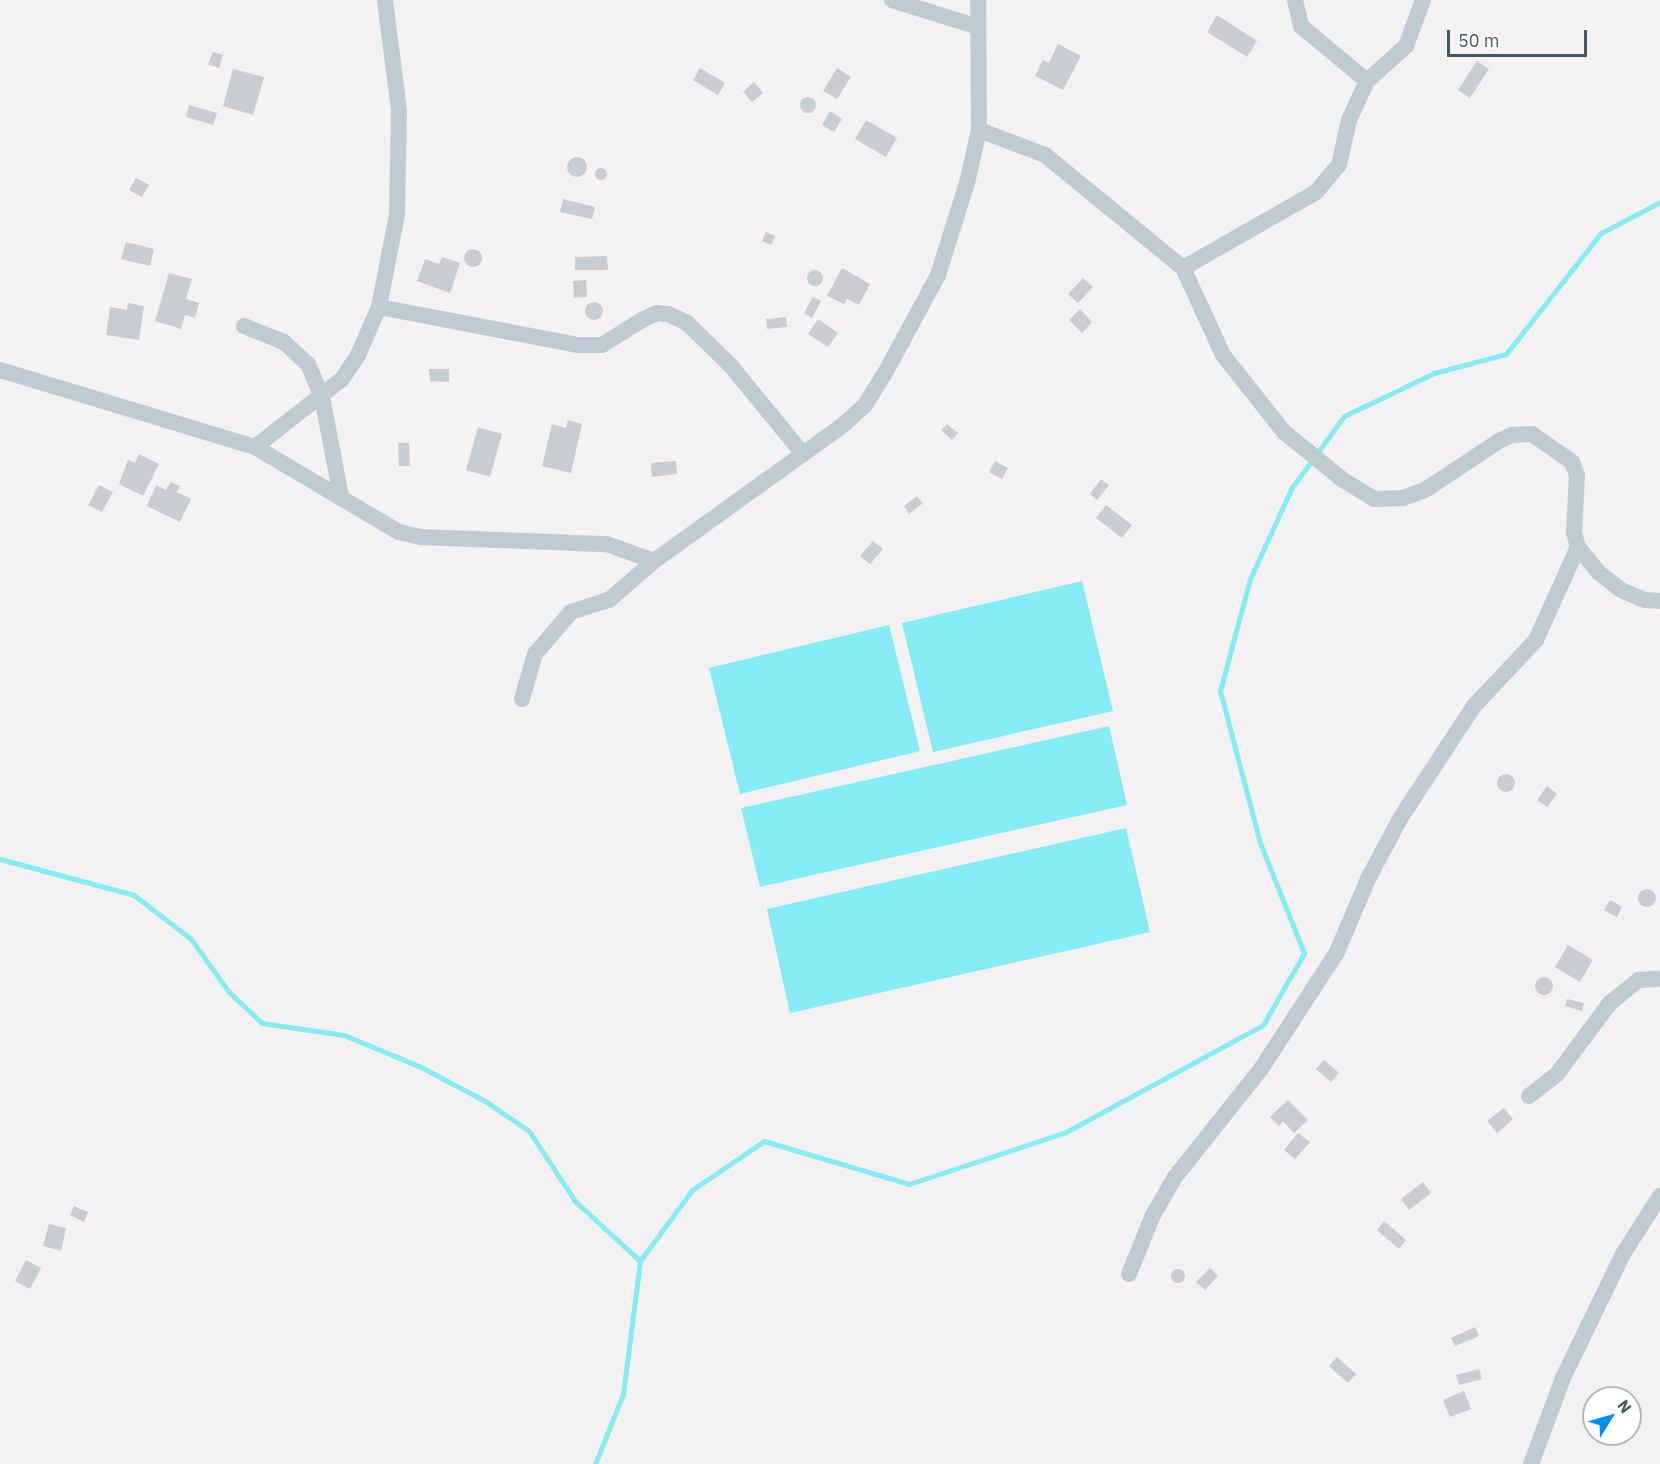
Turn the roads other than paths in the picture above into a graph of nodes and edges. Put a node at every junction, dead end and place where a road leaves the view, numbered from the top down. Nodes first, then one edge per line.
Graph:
1 (385, 0) edge
2 (892, 0) edge
3 (978, 0) edge
4 (1295, 0) edge
5 (1423, 0) edge
6 (978, 27) junction
7 (1367, 81) junction
8 (978, 130) junction
9 (1183, 268) junction
10 (378, 307) junction
11 (244, 326) dead end
12 (0, 370) edge
13 (322, 397) junction
14 (255, 447) junction
15 (803, 454) junction
16 (341, 497) junction
17 (1578, 546) junction
18 (654, 561) junction
19 (1660, 601) edge
20 (522, 699) dead end
21 (1660, 979) edge
22 (1529, 1096) dead end
23 (1660, 1196) edge
24 (1129, 1274) dead end
25 (1531, 1464) edge

1 - 10 street
2 - 6 street
3 - 6 street
4 - 7 street
5 - 7 street
6 - 8 street
7 - 9 street
8 - 9 street
8 - 15 street
9 - 17 street
10 - 13 street
10 - 15 street
11 - 13 street
12 - 14 street
13 - 14 street
13 - 16 street
14 - 16 street
15 - 18 street
16 - 18 street
17 - 19 street
17 - 24 street
18 - 20 street
21 - 22 street
23 - 25 street

